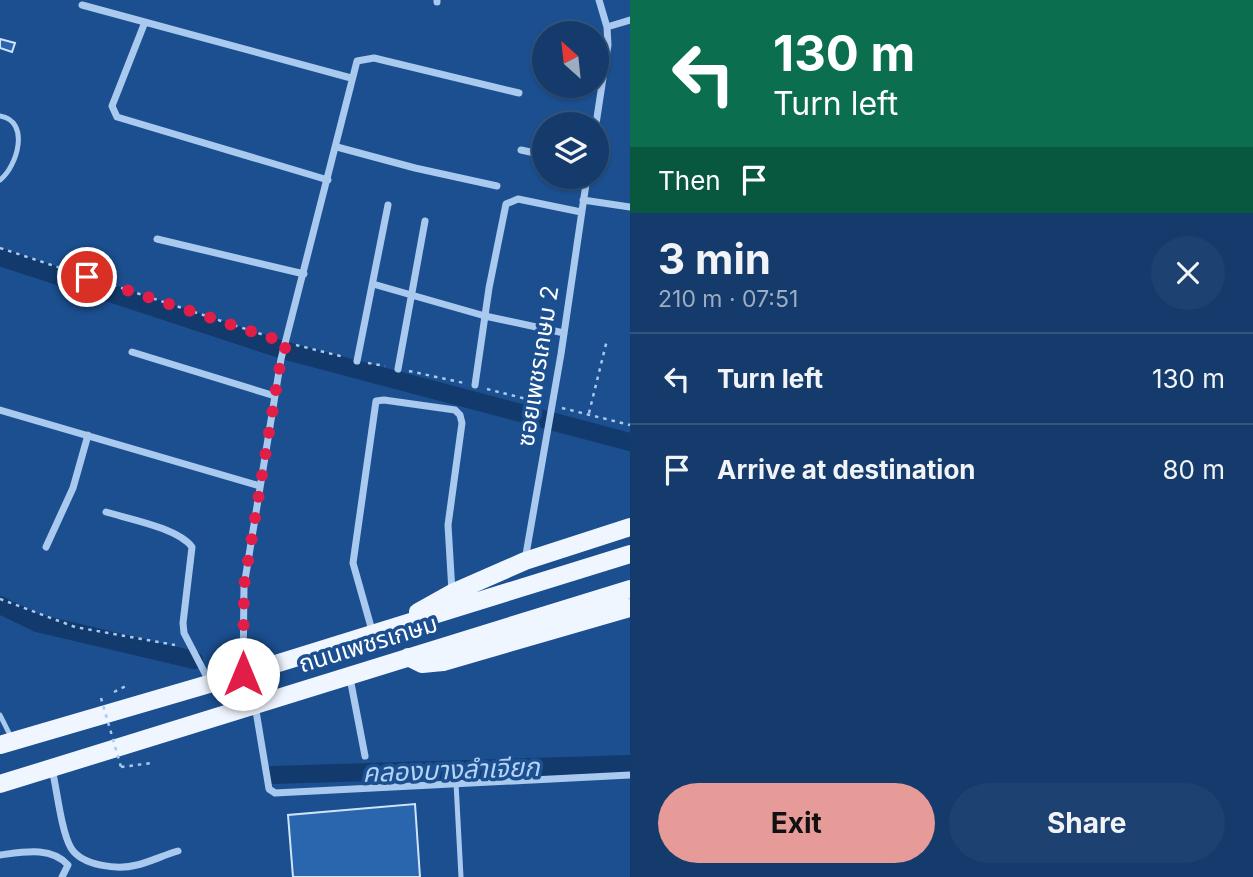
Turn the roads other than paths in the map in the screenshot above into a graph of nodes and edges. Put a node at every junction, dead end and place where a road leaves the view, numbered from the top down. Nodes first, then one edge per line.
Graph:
1 (599, 0) edge
2 (82, 5) dead end
3 (630, 20) edge
4 (605, 21) edge
5 (145, 22) junction
6 (609, 26) edge
7 (351, 78) junction
8 (519, 93) dead end
9 (0, 116) edge
10 (337, 147) junction
11 (521, 150) dead end
12 (532, 152) edge
13 (0, 180) edge
14 (328, 180) junction
15 (497, 186) dead end
16 (585, 189) edge
17 (583, 200) junction
18 (388, 205) dead end
19 (630, 207) edge
20 (581, 212) junction
21 (425, 221) dead end
22 (157, 239) dead end
23 (304, 274) junction
24 (373, 284) junction
25 (410, 295) junction
26 (485, 316) junction
27 (564, 333) junction
28 (132, 352) dead end
29 (357, 361) road end
30 (398, 369) road end
31 (475, 385) road end
32 (275, 396) junction
33 (0, 410) edge
34 (88, 435) junction
35 (260, 486) junction
36 (106, 512) dead end
37 (630, 527) edge
38 (46, 547) dead end
39 (630, 554) edge
40 (525, 561) junction
41 (630, 589) edge
42 (452, 593) junction
43 (630, 608) edge
44 (379, 633) junction
45 (408, 657) junction
46 (243, 674) junction
47 (349, 675) junction
48 (210, 684) junction
49 (255, 705) junction
50 (0, 715) edge
51 (6, 743) edge
52 (365, 756) dead end
53 (52, 768) junction
54 (630, 775) edge
55 (456, 783) junction
56 (0, 784) edge
57 (178, 851) dead end
58 (0, 855) edge
59 (62, 877) edge
60 (461, 877) edge

1 - 4 street
2 - 5 street
3 - 6 street
5 - 7 street
5 - 14 street
7 - 8 street
7 - 10 street
9 - 13 lane
10 - 14 street
10 - 15 street
11 - 12 street
14 - 23 street
16 - 17 street, ซอยเพชรเกษม 2
17 - 19 street
17 - 20 street, ซอยเพชรเกษม 2
18 - 24 street
20 - 26 street
20 - 27 street, ซอยเพชรเกษม 2
21 - 25 street
22 - 23 street
23 - 32 street
24 - 25 street
24 - 29 street
25 - 26 street
25 - 30 street
26 - 27 street
26 - 31 street
27 - 40 street, ซอยเพชรเกษม 2
28 - 32 street
32 - 35 street
33 - 34 street
34 - 35 street
34 - 38 street
35 - 46 street
36 - 48 street
37 - 40 main road
39 - 44 main road, ถนนเพชรเกษม
40 - 42 main road
41 - 45 main road, ถนนเพชรเกษม
42 - 44 main road
42 - 44 street
43 - 45 main road
44 - 46 main road, ถนนเพชรเกษม
45 - 47 main road, ถนนเพชรเกษม
46 - 48 main road, ถนนเพชรเกษม
47 - 49 main road, ถนนเพชรเกษม
47 - 52 street
48 - 51 main road, ถนนเพชรเกษม
49 - 53 main road, ถนนเพชรเกษม
49 - 55 street
50 - 51 lane
53 - 56 main road, ถนนเพชรเกษม
53 - 57 street
54 - 55 street
55 - 60 lane
58 - 59 street

